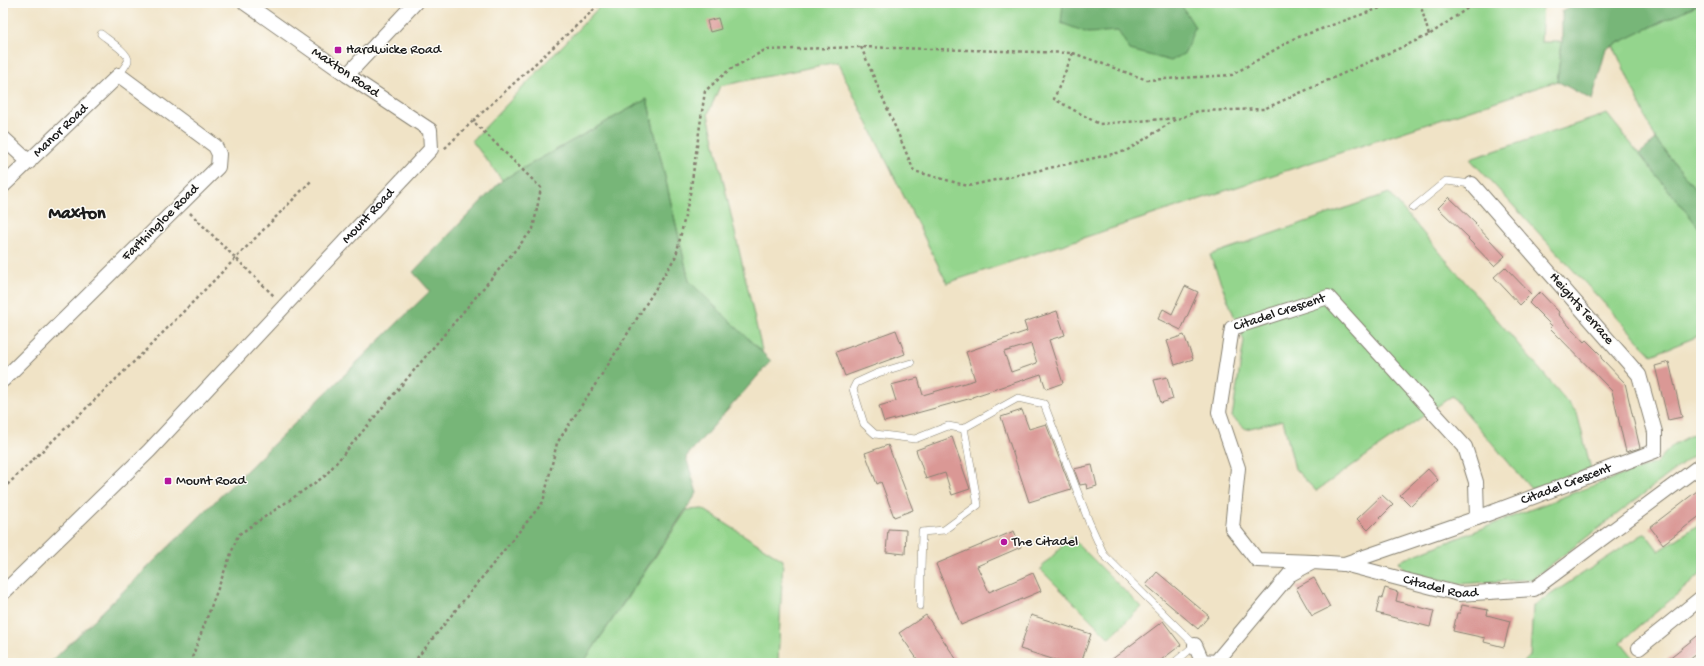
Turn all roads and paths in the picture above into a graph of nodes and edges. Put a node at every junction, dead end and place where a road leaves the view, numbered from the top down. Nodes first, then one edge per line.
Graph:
1 (245, 3) edge
2 (415, 3) edge
3 (601, 3) edge
4 (1394, 3) edge
5 (1420, 3) edge
6 (1475, 3) edge
7 (101, 34) dead end
8 (1429, 35) junction
9 (861, 47) junction
10 (1073, 53) junction
11 (119, 75) junction
12 (347, 75) junction
13 (1181, 118) junction
14 (473, 121) junction
15 (3, 138) edge
16 (431, 148) junction
17 (29, 162) junction
18 (312, 180) dead end
19 (1472, 184) joint
20 (3, 186) edge
21 (180, 204) junction
22 (1413, 208) dead end
23 (236, 258) junction
24 (284, 306) junction
25 (911, 363) dead end
26 (3, 380) edge
27 (964, 429) junction
28 (1655, 451) joint
29 (1701, 465) edge
30 (3, 489) edge
31 (1477, 518) junction
32 (1313, 562) junction
33 (1344, 564) junction
34 (5, 588) edge
35 (1701, 598) edge
36 (920, 606) dead end
37 (1195, 645) junction
38 (1639, 648) dead end
39 (190, 663) edge
40 (413, 663) edge
41 (1174, 663) edge

1 - 12 street, Maxton Road
2 - 12 street
3 - 14 path
4 - 10 path
5 - 8 path
6 - 8 path
7 - 11 lane
8 - 13 path
9 - 10 path
9 - 13 path
9 - 40 path
10 - 13 path
11 - 17 street, Manor Road
11 - 21 street, Farthingloe Road
12 - 16 street, Maxton Road
14 - 16 path
14 - 39 path
15 - 17 street
16 - 24 street, Mount Road
17 - 20 street, Manor Road
18 - 23 path
19 - 22 lane
19 - 28 street, Heights Terrace
21 - 23 path
21 - 26 street, Farthingloe Road
23 - 24 path
23 - 30 path
24 - 34 street, Mount Road
25 - 27 lane
27 - 36 lane
27 - 37 lane
28 - 31 street, Citadel Crescent
29 - 33 street, Citadel Road
31 - 32 street, Citadel Crescent
31 - 33 street, Citadel Crescent
32 - 33 street, Citadel Road
32 - 37 street
35 - 38 street
37 - 41 lane

